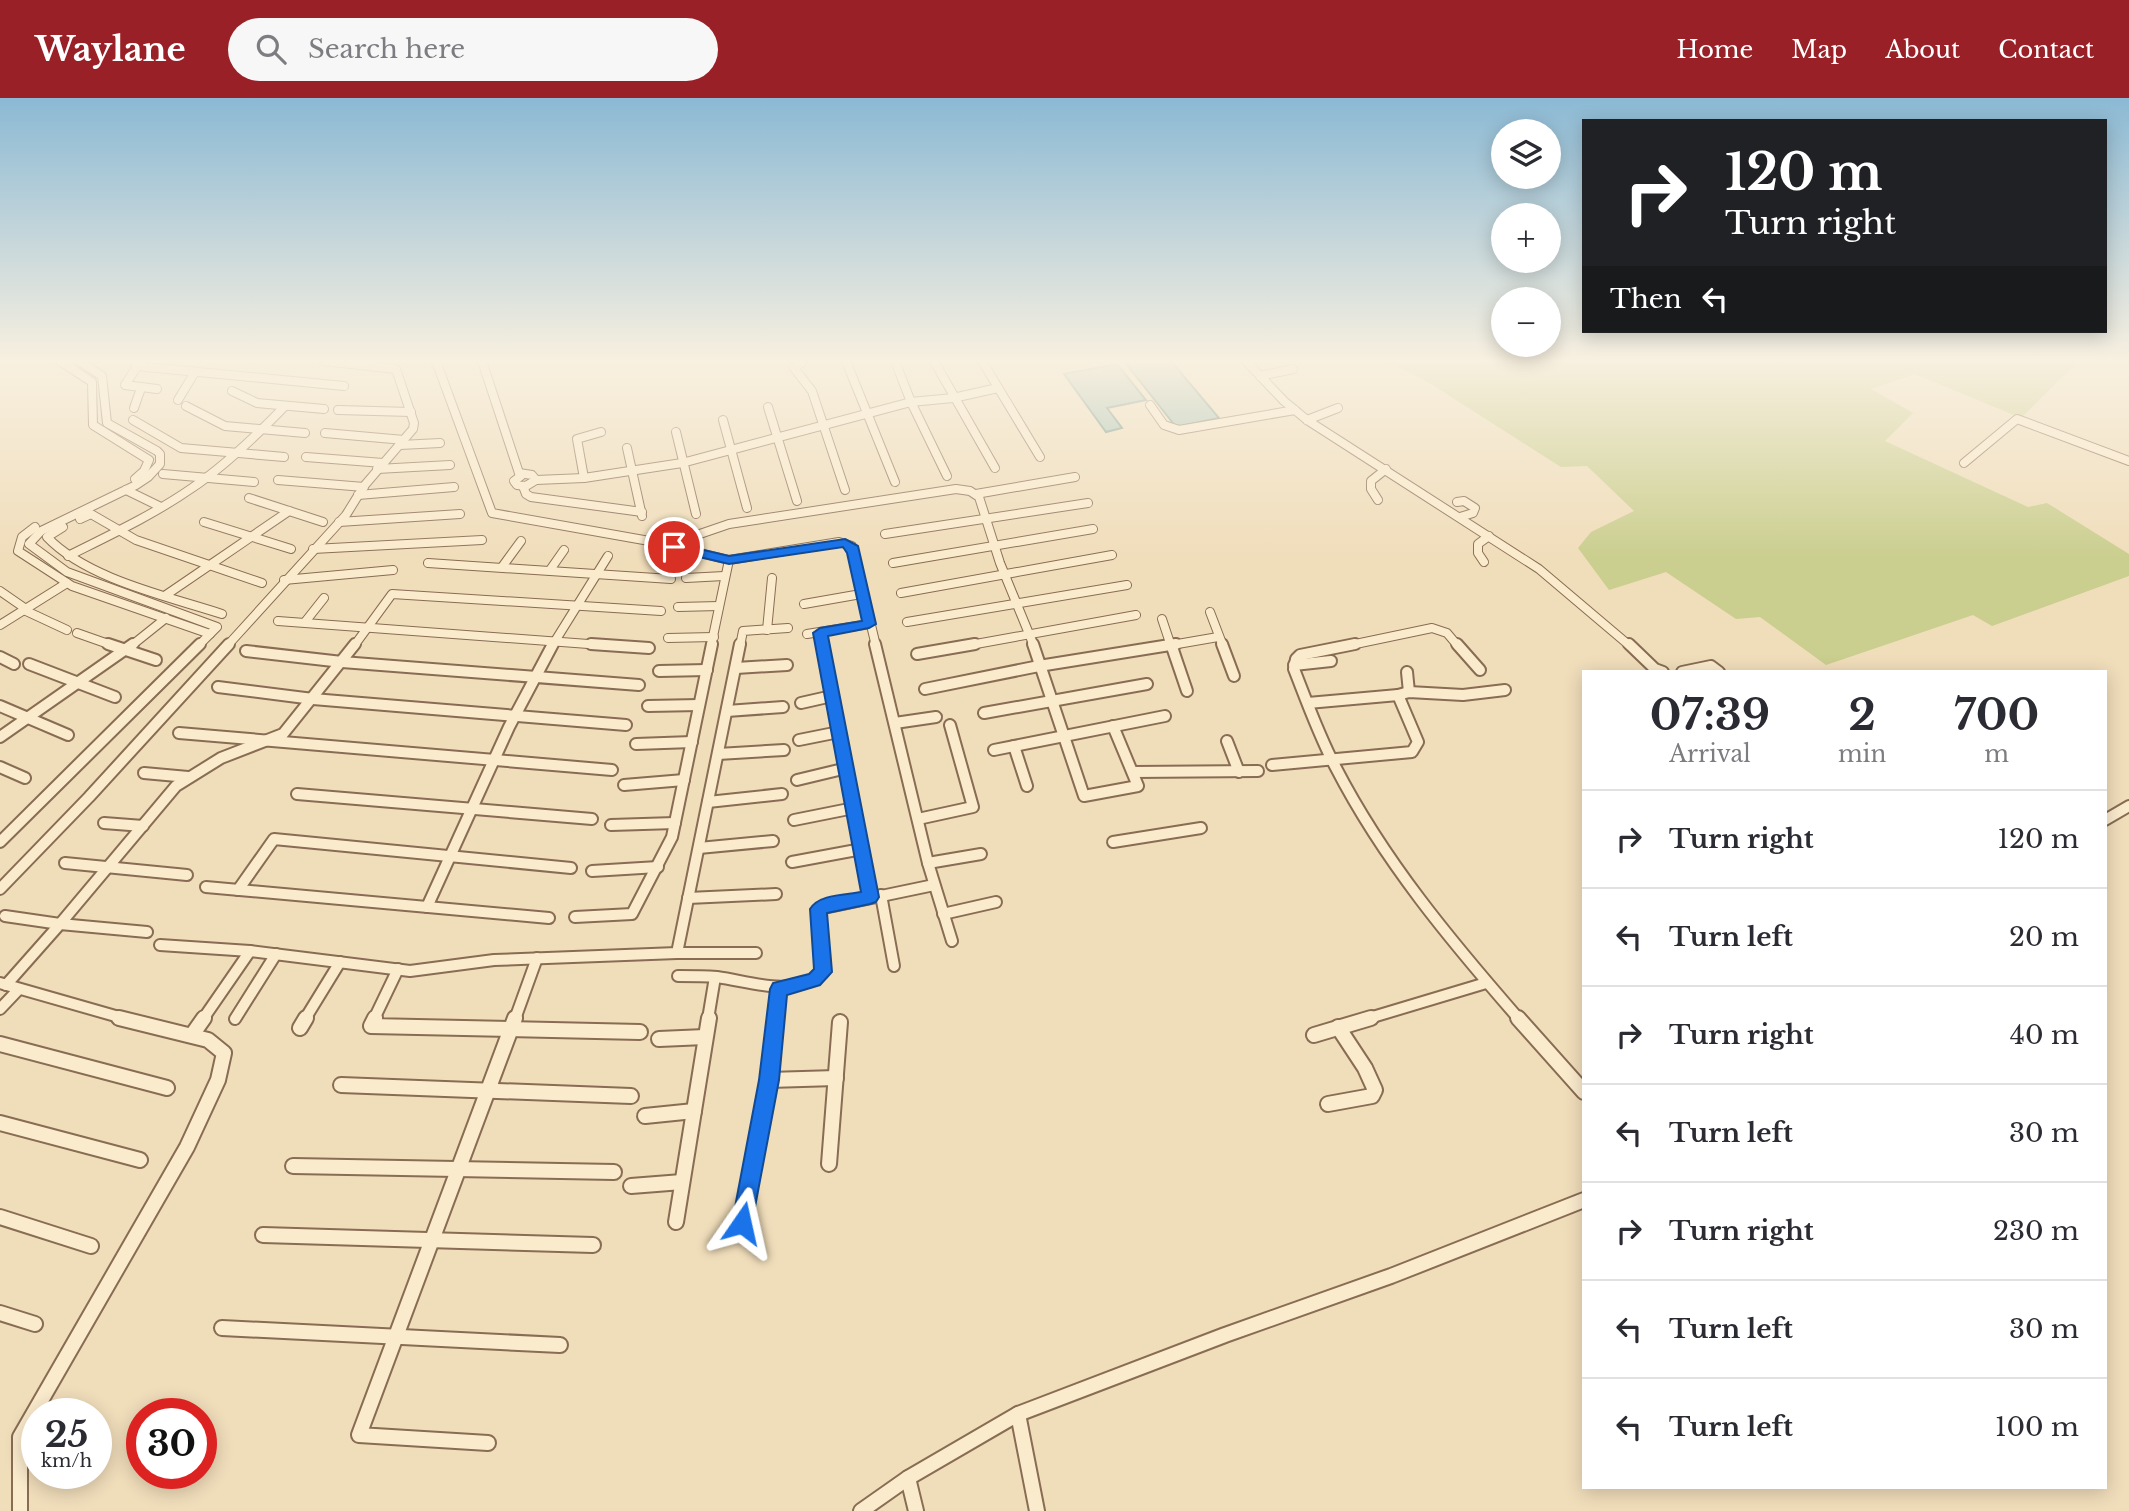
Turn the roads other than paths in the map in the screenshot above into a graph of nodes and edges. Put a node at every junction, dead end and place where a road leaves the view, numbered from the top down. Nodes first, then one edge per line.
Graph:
1 (96, 427) edge
2 (114, 427) edge
3 (146, 427) edge
4 (243, 427) edge
5 (413, 427) edge
6 (460, 427) edge
7 (504, 427) edge
8 (725, 427) edge
9 (774, 427) edge
10 (812, 427) edge
11 (823, 427) edge
12 (872, 427) edge
13 (923, 427) edge
14 (970, 427) edge
15 (1022, 427) edge
16 (1170, 427) edge
17 (1197, 427) edge
18 (1318, 427) edge
19 (2007, 427) edge
20 (2042, 427) edge
21 (262, 429) junction
22 (601, 432) dead end
23 (676, 432) dead end
24 (305, 433) dead end
25 (325, 433) dead end
26 (777, 437) junction
27 (402, 442) junction
28 (440, 443) dead end
29 (627, 447) dead end
30 (730, 450) junction
31 (239, 452) junction
32 (284, 457) dead end
33 (306, 457) dead end
34 (1040, 457) dead end
35 (2129, 461) edge
36 (682, 463) junction
37 (1964, 463) dead end
38 (450, 465) dead end
39 (380, 466) junction
40 (995, 468) dead end
41 (1386, 469) junction
42 (633, 471) junction
43 (519, 473) junction
44 (163, 474) dead end
45 (947, 476) dead end
46 (1075, 477) dead end
47 (207, 478) junction
48 (584, 478) junction
49 (278, 480) dead end
50 (536, 480) junction
51 (254, 482) dead end
52 (895, 482) dead end
53 (454, 486) dead end
54 (523, 486) junction
55 (126, 490) junction
56 (845, 490) dead end
57 (361, 491) junction
58 (976, 494) junction
59 (249, 498) dead end
60 (1378, 500) dead end
61 (797, 501) dead end
62 (1457, 502) dead end
63 (1088, 503) dead end
64 (161, 507) junction
65 (747, 508) dead end
66 (289, 511) junction
67 (460, 514) dead end
68 (696, 514) dead end
69 (1460, 517) junction
70 (988, 520) junction
71 (204, 522) dead end
72 (323, 522) dead end
73 (339, 522) junction
74 (1093, 529) dead end
75 (118, 530) junction
76 (885, 534) dead end
77 (1489, 536) junction
78 (251, 537) junction
79 (482, 540) dead end
80 (521, 541) dead end
81 (995, 546) junction
82 (674, 547) junction
83 (290, 548) dead end
84 (313, 549) junction
85 (564, 551) dead end
86 (1112, 555) dead end
87 (68, 556) junction
88 (608, 556) dead end
89 (729, 560) junction
90 (1484, 562) dead end
91 (428, 563) dead end
92 (893, 563) dead end
93 (209, 565) junction
94 (502, 567) junction
95 (393, 570) dead end
96 (550, 570) junction
97 (596, 573) junction
98 (1004, 574) junction
99 (724, 576) junction
100 (686, 578) dead end
101 (772, 578) dead end
102 (671, 579) dead end
103 (284, 580) junction
104 (67, 583) junction
105 (262, 583) dead end
106 (1126, 585) dead end
107 (0, 590) edge
108 (901, 593) dead end
109 (861, 594) junction
110 (166, 595) junction
111 (324, 598) dead end
112 (804, 604) dead end
113 (1018, 604) junction
114 (573, 606) junction
115 (719, 606) junction
116 (678, 607) dead end
117 (25, 609) junction
118 (661, 611) dead end
119 (1210, 612) dead end
120 (222, 614) dead end
121 (1136, 615) dead end
122 (166, 618) junction
123 (1162, 619) dead end
124 (278, 621) dead end
125 (305, 622) junction
126 (907, 622) dead end
127 (869, 624) junction
128 (0, 625) edge
129 (369, 627) junction
130 (788, 628) dead end
131 (767, 630) junction
132 (820, 633) junction
133 (210, 634) junction
134 (807, 634) dead end
135 (1030, 635) junction
136 (714, 637) junction
137 (1218, 637) junction
138 (668, 638) dead end
139 (555, 641) junction
140 (1172, 643) junction
141 (649, 648) dead end
142 (125, 650) junction
143 (246, 651) dead end
144 (917, 654) dead end
145 (0, 657) edge
146 (156, 660) dead end
147 (1331, 660) dead end
148 (342, 662) junction
149 (14, 664) dead end
150 (29, 664) dead end
151 (788, 664) dead end
152 (1294, 665) junction
153 (1039, 666) junction
154 (736, 668) junction
155 (707, 670) junction
156 (1480, 670) dead end
157 (1659, 670) edge
158 (1692, 670) edge
159 (1716, 670) edge
160 (659, 671) dead end
161 (1407, 672) dead end
162 (533, 676) junction
163 (1234, 676) dead end
164 (75, 684) junction
165 (1147, 684) dead end
166 (639, 685) dead end
167 (218, 687) dead end
168 (925, 689) dead end
169 (1505, 690) dead end
170 (1187, 691) dead end
171 (1403, 693) junction
172 (832, 696) junction
173 (115, 697) dead end
174 (313, 699) junction
175 (1051, 701) junction
176 (801, 703) dead end
177 (1308, 704) junction
178 (699, 705) junction
179 (0, 706) edge
180 (648, 706) dead end
181 (783, 707) dead end
182 (727, 711) junction
183 (984, 713) dead end
184 (514, 716) junction
185 (1165, 716) dead end
186 (29, 717) junction
187 (936, 717) dead end
188 (895, 723) junction
189 (626, 725) dead end
190 (950, 725) dead end
191 (1113, 726) junction
192 (839, 732) junction
193 (179, 733) dead end
194 (68, 735) dead end
195 (1064, 736) junction
196 (0, 737) edge
197 (799, 740) dead end
198 (692, 741) junction
199 (1227, 741) dead end
200 (271, 742) junction
201 (636, 744) dead end
202 (1014, 746) junction
203 (784, 750) dead end
204 (995, 750) dead end
205 (718, 754) junction
206 (494, 760) junction
207 (1332, 760) junction
208 (1272, 765) dead end
209 (0, 766) edge
210 (847, 768) junction
211 (612, 770) dead end
212 (1258, 771) dead end
213 (1133, 772) junction
214 (1239, 772) junction
215 (145, 773) dead end
216 (188, 777) junction
217 (25, 778) dead end
218 (684, 780) junction
219 (797, 780) dead end
220 (624, 785) dead end
221 (1027, 786) dead end
222 (297, 794) dead end
223 (782, 794) dead end
224 (708, 802) junction
225 (2129, 806) edge
226 (472, 808) junction
227 (854, 808) junction
228 (592, 819) dead end
229 (918, 819) junction
230 (2107, 819) edge
231 (794, 820) dead end
232 (104, 822) dead end
233 (675, 823) junction
234 (611, 825) dead end
235 (143, 826) junction
236 (1201, 828) dead end
237 (774, 841) dead end
238 (0, 842) edge
239 (1113, 842) dead end
240 (699, 848) junction
241 (862, 849) junction
242 (981, 854) dead end
243 (450, 856) junction
244 (792, 862) dead end
245 (65, 863) dead end
246 (928, 863) junction
247 (111, 866) junction
248 (658, 867) junction
249 (571, 868) dead end
250 (592, 871) dead end
251 (187, 875) dead end
252 (934, 886) junction
253 (206, 887) dead end
254 (0, 889) edge
255 (238, 890) junction
256 (776, 894) dead end
257 (876, 896) junction
258 (688, 898) junction
259 (996, 902) dead end
260 (426, 906) junction
261 (943, 914) junction
262 (5, 916) dead end
263 (575, 917) dead end
264 (549, 918) dead end
265 (60, 924) junction
266 (146, 932) dead end
267 (952, 941) dead end
268 (160, 944) dead end
269 (250, 951) junction
270 (677, 953) junction
271 (756, 953) dead end
272 (276, 954) junction
273 (537, 958) junction
274 (340, 962) junction
275 (894, 966) dead end
276 (398, 970) junction
277 (678, 976) dead end
278 (715, 977) junction
279 (1486, 984) junction
280 (8, 986) edge
281 (779, 989) junction
282 (0, 1009) edge
283 (235, 1019) dead end
284 (840, 1022) dead end
285 (1338, 1027) junction
286 (300, 1028) dead end
287 (511, 1029) junction
288 (640, 1032) dead end
289 (192, 1035) junction
290 (1314, 1035) dead end
291 (705, 1037) junction
292 (659, 1039) dead end
293 (0, 1044) edge
294 (1582, 1073) edge
295 (836, 1078) junction
296 (1571, 1078) junction
297 (769, 1080) junction
298 (341, 1085) dead end
299 (167, 1088) dead end
300 (489, 1090) junction
301 (1582, 1090) edge
302 (631, 1096) dead end
303 (1328, 1104) dead end
304 (694, 1111) junction
305 (645, 1116) dead end
306 (0, 1123) edge
307 (140, 1160) dead end
308 (829, 1164) dead end
309 (293, 1166) dead end
310 (460, 1169) junction
311 (614, 1172) dead end
312 (682, 1182) junction
313 (631, 1186) dead end
314 (1582, 1201) edge
315 (0, 1217) edge
316 (676, 1222) dead end
317 (742, 1223) dead end
318 (263, 1236) dead end
319 (434, 1240) junction
320 (593, 1245) dead end
321 (91, 1246) dead end
322 (0, 1313) edge
323 (35, 1324) dead end
324 (222, 1328) dead end
325 (396, 1337) junction
326 (560, 1345) dead end
327 (1018, 1414) junction
328 (488, 1443) dead end
329 (908, 1478) junction
330 (20, 1511) edge
331 (861, 1511) edge
332 (916, 1511) edge
333 (1037, 1511) edge

1 - 104 street
2 - 55 street
3 - 31 street
4 - 21 street
5 - 27 street
6 - 82 street
7 - 43 street
8 - 30 street
9 - 26 street
10 - 26 street
11 - 56 street
12 - 52 street
13 - 45 street
14 - 40 street
15 - 34 street
16 - 17 street
18 - 41 street
19 - 37 street
20 - 35 street
21 - 24 street
21 - 31 street
22 - 48 street
23 - 36 street
25 - 27 street
26 - 30 street
26 - 61 street
27 - 28 street
27 - 39 street
29 - 42 street
30 - 36 street
30 - 65 street
31 - 32 street
31 - 47 street
33 - 39 street
36 - 42 street
36 - 68 street
38 - 39 street
39 - 57 street
41 - 60 street
41 - 69 street
42 - 48 street
42 - 54 street
43 - 50 street
43 - 54 street
44 - 47 street
46 - 58 street
47 - 51 street
47 - 64 street
48 - 50 street
49 - 57 street
50 - 54 street
53 - 57 street
55 - 64 street
55 - 133 street
57 - 73 street
58 - 70 street
58 - 82 street
59 - 66 street
62 - 69 street
63 - 70 street
64 - 75 street
66 - 72 street
66 - 78 street
67 - 73 street
69 - 77 street
70 - 76 street
70 - 81 street
71 - 78 street
73 - 84 street
74 - 81 street
75 - 87 street
75 - 87 street
75 - 93 street
77 - 90 street
77 - 157 street
78 - 83 street
78 - 93 street
79 - 84 street
80 - 94 street
81 - 92 street
81 - 98 street
82 - 89 street
84 - 103 street
85 - 96 street
86 - 98 street
87 - 110 street
88 - 97 street
89 - 99 street
89 - 109 street
91 - 94 street
93 - 105 street
93 - 110 street
94 - 96 street
95 - 103 street
96 - 97 street
97 - 102 street
97 - 114 street
98 - 108 street
98 - 113 street
99 - 100 street
99 - 115 street
101 - 131 street
103 - 254 street
104 - 117 street
104 - 122 street
106 - 113 street
107 - 117 street
109 - 112 street
109 - 127 street
110 - 120 street
111 - 125 street
113 - 126 street
113 - 135 street
114 - 118 street
114 - 129 street
114 - 139 street
115 - 116 street
115 - 136 street
117 - 128 street
117 - 142 street
119 - 137 street
121 - 135 street
122 - 133 street
122 - 142 street
123 - 140 street
124 - 125 street
125 - 129 street
127 - 132 street
127 - 188 street
129 - 139 street
129 - 148 street
130 - 131 street
131 - 154 street
132 - 134 street
132 - 172 street
133 - 238 street
135 - 144 street
135 - 153 street
136 - 138 street
136 - 155 street
137 - 140 street
137 - 163 street
139 - 141 street
139 - 162 street
140 - 153 street
140 - 170 street
142 - 146 street
142 - 164 street
143 - 148 street
145 - 149 street
147 - 152 street
148 - 162 street
148 - 174 street
150 - 164 street
151 - 154 street
152 - 156 street
152 - 177 street
153 - 168 street
153 - 175 street
154 - 182 street
155 - 160 street
155 - 178 street
158 - 159 street
161 - 171 street
162 - 166 street
162 - 184 street
164 - 173 street
164 - 186 street
165 - 175 street
167 - 174 street
169 - 171 street
171 - 177 street
171 - 207 street
172 - 176 street
172 - 192 street
174 - 184 street
174 - 200 street
175 - 183 street
175 - 195 street
177 - 207 street
178 - 180 street
178 - 198 street
179 - 186 street
181 - 182 street
182 - 205 street
184 - 189 street
184 - 206 street
185 - 191 street
186 - 194 street
186 - 196 street
187 - 188 street
188 - 229 street
190 - 229 street
191 - 195 street
191 - 213 street
192 - 197 street
192 - 210 street
193 - 200 street
195 - 202 street
195 - 213 street
198 - 201 street
198 - 218 street
199 - 214 street
200 - 206 street
200 - 216 street
202 - 204 street
202 - 221 street
203 - 205 street
205 - 224 street
206 - 211 street
206 - 226 street
207 - 208 street
207 - 279 street
209 - 217 street
210 - 219 street
210 - 227 street
212 - 214 street
213 - 214 street
215 - 216 street
216 - 235 street
218 - 220 street
218 - 233 street
222 - 226 street
223 - 224 street
224 - 240 street
225 - 230 street
226 - 228 street
226 - 243 street
227 - 231 street
227 - 241 street
229 - 246 street
232 - 235 street
233 - 234 street
233 - 248 street
235 - 247 street
236 - 239 street
237 - 240 street
240 - 258 street
241 - 244 street
241 - 257 street
242 - 246 street
243 - 249 street
243 - 255 street
243 - 260 street
245 - 247 street
246 - 252 street
247 - 251 street
247 - 265 street
248 - 250 street
248 - 263 street
252 - 257 street
252 - 261 street
253 - 255 street
255 - 260 street
256 - 258 street
257 - 275 street
257 - 281 street
258 - 270 street
259 - 261 street
260 - 264 street
261 - 267 street
262 - 265 street
265 - 266 street
265 - 280 street
268 - 269 street
269 - 272 street
269 - 289 street
270 - 271 street
270 - 273 street
272 - 274 street
272 - 283 street
273 - 276 street
273 - 287 street
274 - 276 street
274 - 286 street
276 - 287 street
277 - 278 street
278 - 281 street
278 - 291 street
279 - 285 street
279 - 296 street
280 - 282 street
280 - 289 street
281 - 297 street
284 - 295 street
285 - 290 street
285 - 303 street
287 - 288 street
287 - 300 street
289 - 330 street
291 - 292 street
291 - 304 street
293 - 299 street
294 - 296 street
295 - 297 street
295 - 308 street
296 - 301 street
297 - 317 street
298 - 300 street
300 - 302 street
300 - 310 street
304 - 305 street
304 - 312 street
306 - 307 street
309 - 310 street
310 - 311 street
310 - 319 street
312 - 313 street
312 - 316 street
314 - 327 street
315 - 321 street
318 - 319 street
319 - 320 street
319 - 325 street
322 - 323 street
324 - 325 street
325 - 326 street
325 - 328 street
327 - 329 street
327 - 333 street
329 - 331 street
329 - 332 street

